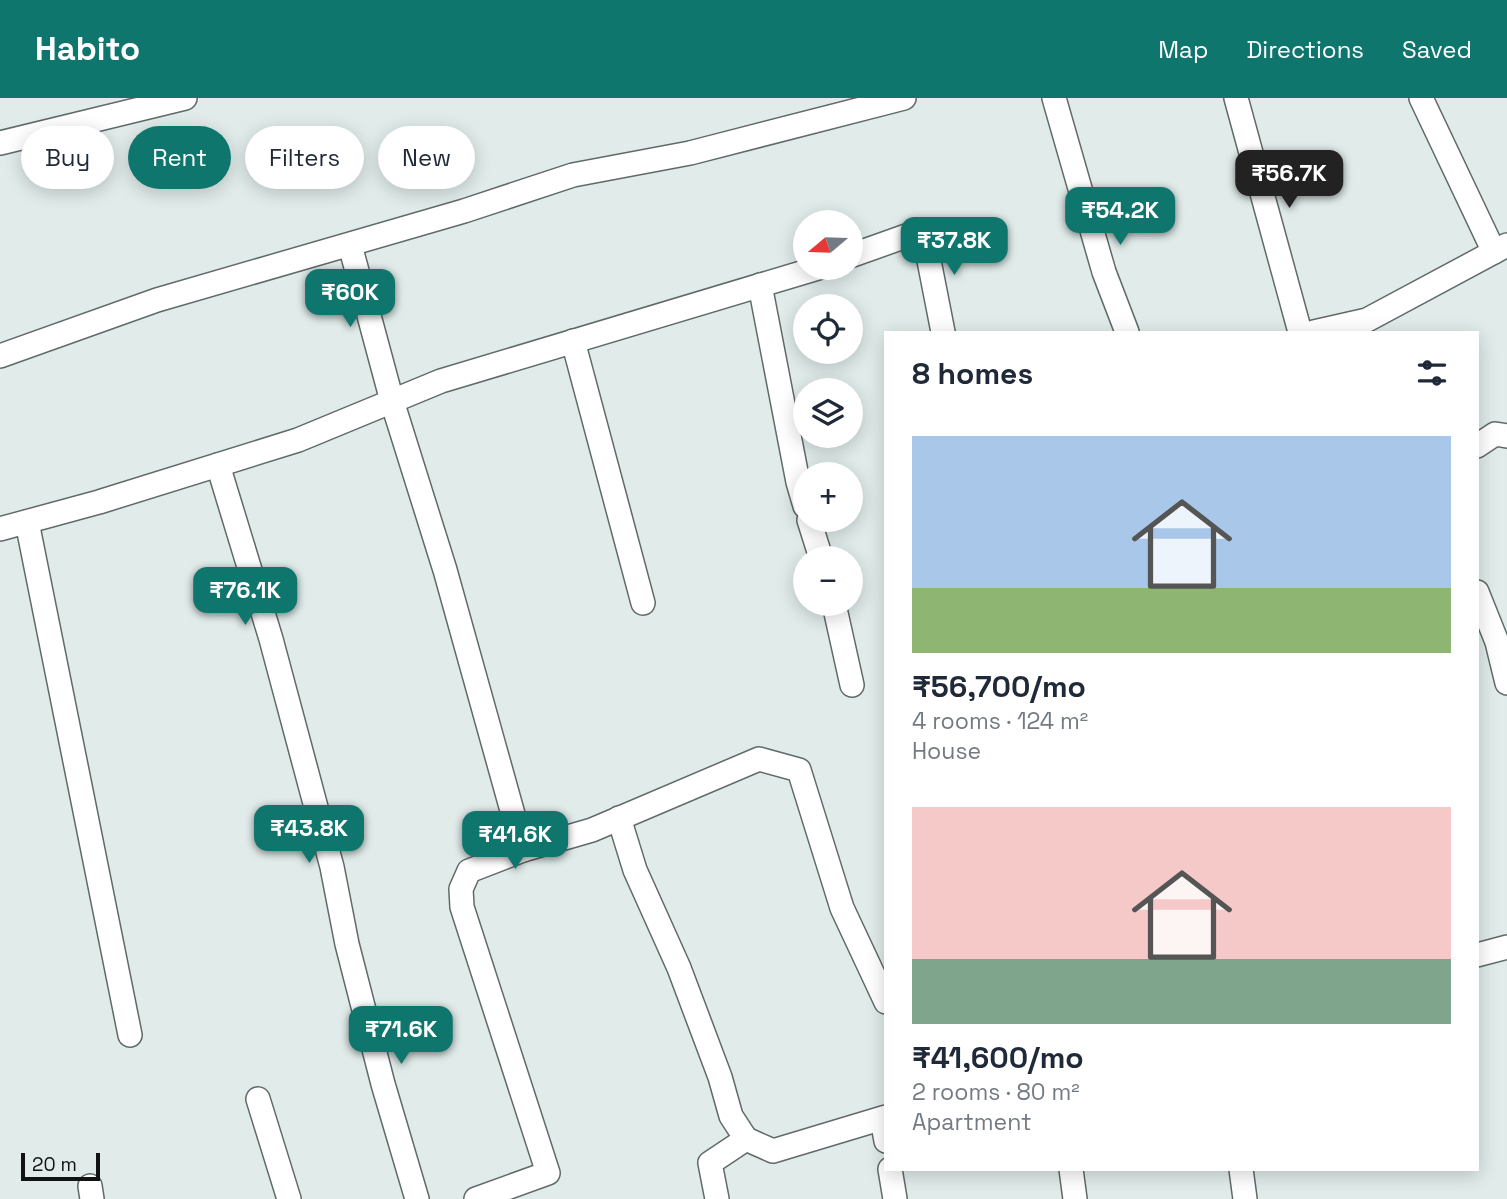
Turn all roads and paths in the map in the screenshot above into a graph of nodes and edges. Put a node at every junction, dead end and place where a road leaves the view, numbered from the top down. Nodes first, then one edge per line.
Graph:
1 (185, 98) edge
2 (904, 98) edge
3 (1054, 98) edge
4 (1236, 98) edge
5 (1421, 98) edge
6 (137, 104) edge
7 (0, 143) edge
8 (350, 245) junction
9 (1501, 248) edge
10 (863, 251) edge
11 (793, 275) edge
12 (760, 285) junction
13 (943, 331) edge
14 (1128, 331) edge
15 (1300, 331) edge
16 (1318, 331) edge
17 (573, 341) junction
18 (0, 356) edge
19 (392, 401) junction
20 (1507, 436) edge
21 (1479, 445) edge
22 (794, 462) edge
23 (218, 465) junction
24 (27, 522) junction
25 (0, 529) edge
26 (1479, 597) edge
27 (643, 603) dead end
28 (837, 616) edge
29 (1507, 683) edge
30 (852, 685) dead end
31 (619, 818) junction
32 (523, 850) junction
33 (1507, 947) edge
34 (1479, 954) edge
35 (878, 965) edge
36 (884, 993) edge
37 (130, 1035) dead end
38 (258, 1098) dead end
39 (884, 1118) edge
40 (746, 1139) junction
41 (890, 1171) edge
42 (1071, 1171) edge
43 (1241, 1171) edge
44 (289, 1199) edge
45 (417, 1199) edge
46 (475, 1199) edge
47 (717, 1199) edge
48 (895, 1199) edge
49 (1075, 1199) edge
50 (1245, 1199) edge

1 - 6 street
2 - 8 street
3 - 14 street
4 - 15 street
5 - 9 street
6 - 7 street
8 - 18 street
8 - 19 street
9 - 16 street
10 - 13 street
11 - 12 street
12 - 17 street
12 - 22 street
17 - 19 street
17 - 27 street
19 - 23 street
19 - 32 street
20 - 21 street
23 - 24 street
23 - 45 street
24 - 25 street
24 - 37 street
26 - 29 street
28 - 30 street
31 - 32 street
31 - 35 street
31 - 40 street
32 - 46 street
33 - 34 street
35 - 36 street
38 - 44 street
39 - 40 street
40 - 47 street
41 - 48 street
42 - 49 street
43 - 50 street

